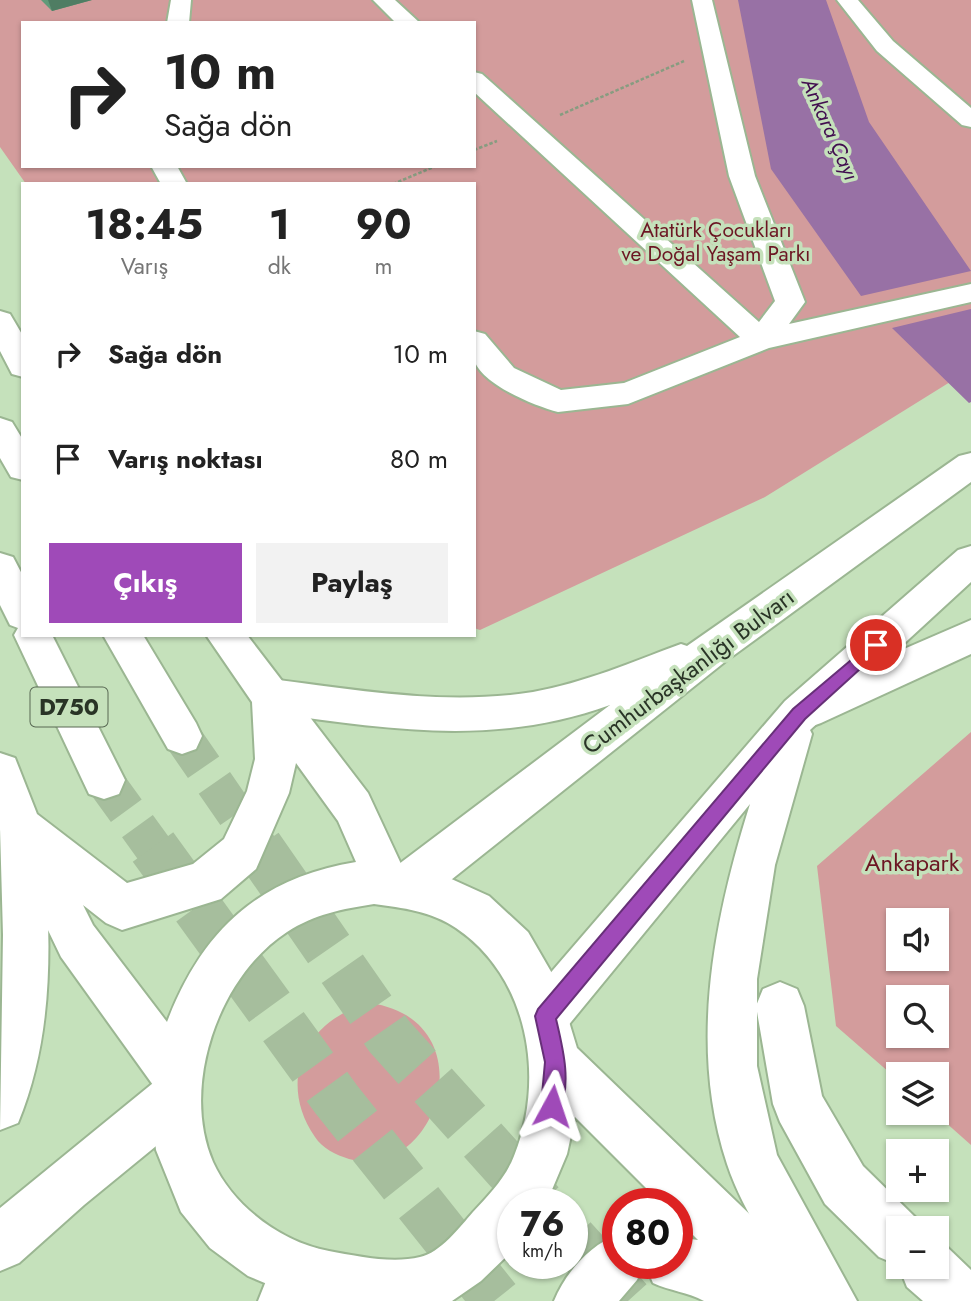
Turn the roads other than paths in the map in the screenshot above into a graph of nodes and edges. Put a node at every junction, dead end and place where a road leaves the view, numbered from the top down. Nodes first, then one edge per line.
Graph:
1 (181, 0) edge
2 (383, 0) edge
3 (702, 0) edge
4 (847, 0) edge
5 (178, 21) edge
6 (407, 21) edge
7 (476, 81) edge
8 (971, 120) edge
9 (971, 293) edge
10 (0, 321) edge
11 (761, 340) junction
12 (476, 343) edge
13 (21, 363) edge
14 (0, 430) edge
15 (21, 465) edge
16 (971, 465) edge
17 (971, 560) edge
18 (0, 568) edge
19 (21, 610) edge
20 (971, 636) edge
21 (34, 637) edge
22 (123, 637) edge
23 (227, 637) edge
24 (712, 649) junction
25 (271, 696) junction
26 (798, 716) junction
27 (182, 737) tunnel mouth
28 (0, 772) edge
29 (104, 780) tunnel mouth
30 (21, 828) junction
31 (399, 883) junction
32 (780, 1006) dead end
33 (550, 1039) junction
34 (176, 1085) junction
35 (0, 1105) edge
36 (526, 1188) edge
37 (886, 1226) edge
38 (497, 1228) edge
39 (0, 1244) edge
40 (693, 1267) edge
41 (602, 1279) edge
42 (940, 1279) edge
43 (310, 1298) edge
44 (582, 1301) edge
45 (755, 1301) edge
46 (799, 1301) edge
47 (829, 1301) edge
48 (963, 1301) edge

1 - 5 main road
2 - 6 main road
3 - 11 main road
4 - 8 main road
7 - 11 main road
9 - 11 main road
10 - 13 main road
11 - 12 main road
14 - 15 main road
16 - 24 main road, Cumhurbaşkanlığı Bulvarı
17 - 26 main road
18 - 19 main road
20 - 26 main road
21 - 29 main road, D750
22 - 27 main road
23 - 25 main road
24 - 25 main road
24 - 31 main road, Cumhurbaşkanlığı Bulvarı
25 - 30 main road
25 - 31 main road
26 - 33 main road
26 - 47 main road
28 - 30 main road
30 - 34 main road
30 - 35 main road
31 - 33 main road
31 - 34 main road
32 - 37 main road
33 - 36 main road
33 - 46 main road
34 - 39 main road
34 - 43 main road
38 - 43 main road
40 - 45 main road
41 - 44 main road
42 - 48 main road

